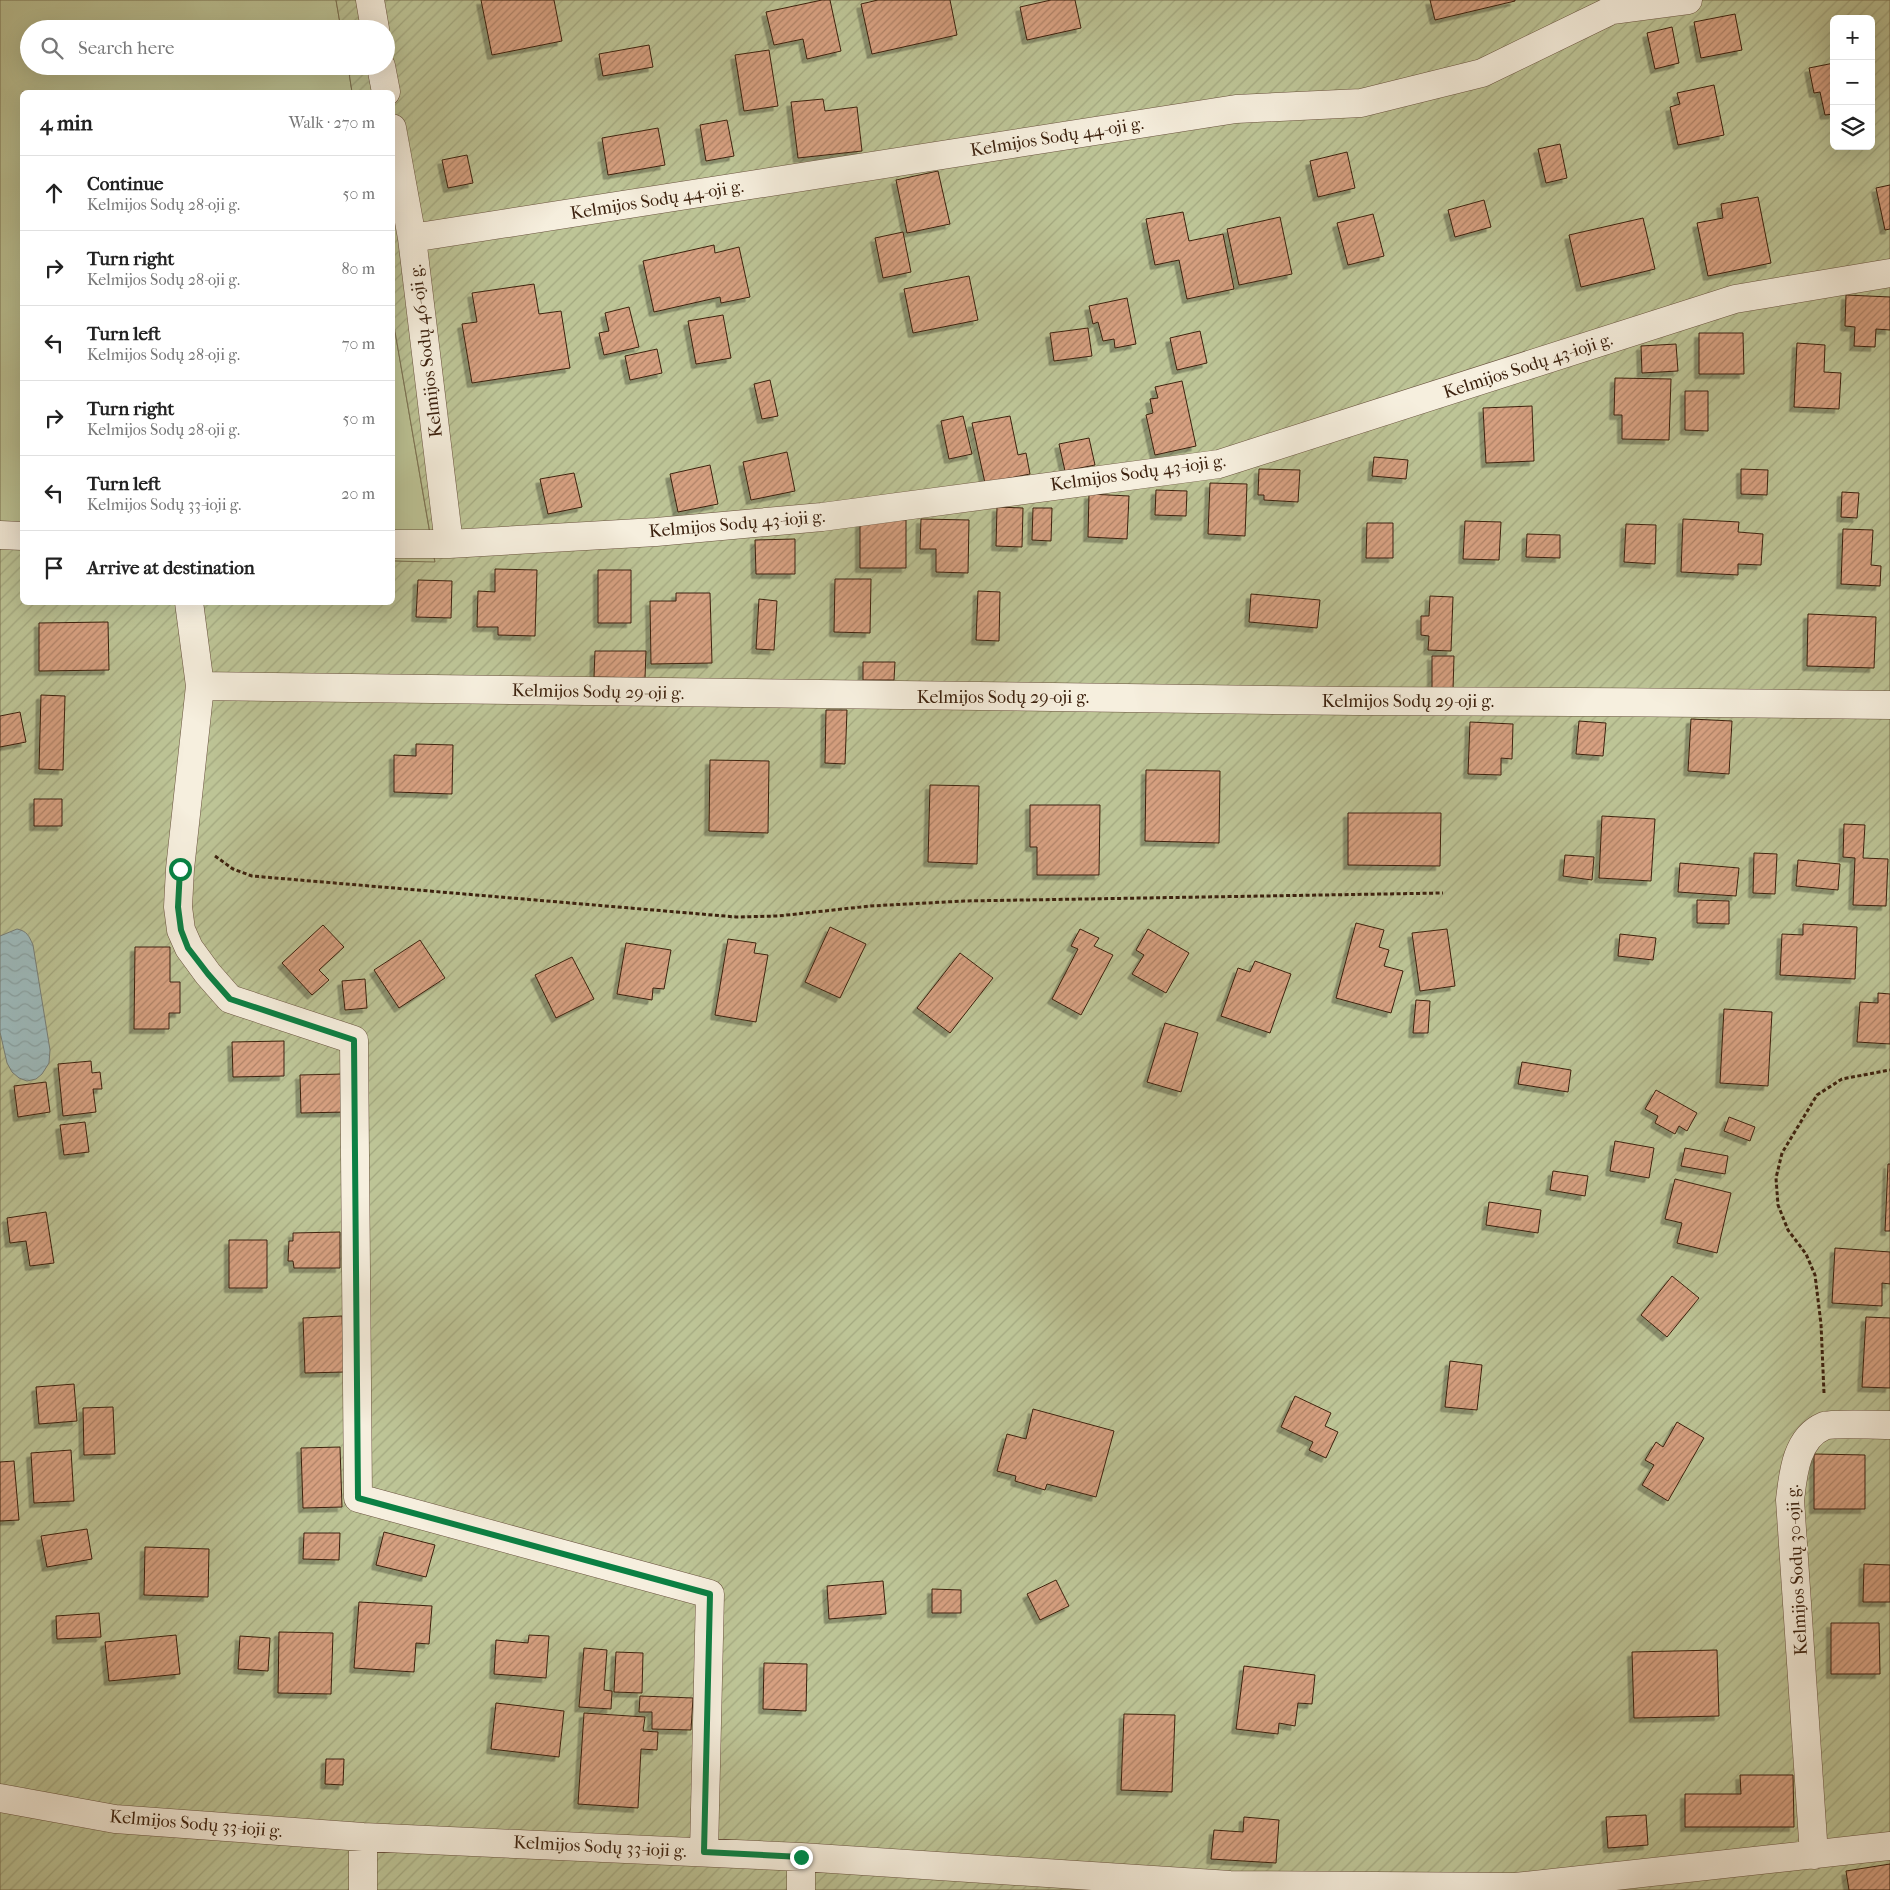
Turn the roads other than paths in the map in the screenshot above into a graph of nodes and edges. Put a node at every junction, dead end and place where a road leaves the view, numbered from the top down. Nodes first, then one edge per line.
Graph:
1 (370, 0) edge
2 (1688, 0) edge
3 (1617, 5) edge
4 (373, 20) edge
5 (383, 75) edge
6 (386, 90) edge
7 (395, 144) edge
8 (412, 238) junction
9 (1890, 273) edge
10 (0, 535) edge
11 (20, 536) edge
12 (395, 544) edge
13 (449, 544) junction
14 (189, 605) edge
15 (200, 686) junction
16 (1890, 704) edge
17 (1890, 1426) edge
18 (0, 1798) edge
19 (362, 1837) junction
20 (1890, 1846) edge
21 (704, 1852) junction
22 (1814, 1855) junction
23 (801, 1857) junction
24 (1230, 1887) edge
25 (1515, 1889) edge
26 (363, 1890) edge
27 (801, 1890) edge

1 - 4 street
2 - 3 street, Kelmijos Sodų 44-oji g.
3 - 8 street, Kelmijos Sodų 44-oji g.
5 - 6 street
7 - 8 street, Kelmijos Sodų 46-oji g.
8 - 13 street, Kelmijos Sodų 46-oji g.
9 - 13 street, Kelmijos Sodų 43-ioji g.
10 - 11 street
12 - 13 street, Kelmijos Sodų 43-ioji g.
14 - 15 street
15 - 16 street, Kelmijos Sodų 29-oji g.
15 - 21 street
17 - 22 street, Kelmijos Sodų 30-oji g.
18 - 19 street, Kelmijos Sodų 33-ioji g.
19 - 21 street, Kelmijos Sodų 33-ioji g.
19 - 26 street
20 - 22 street, Kelmijos Sodų 33-ioji g.
21 - 23 street, Kelmijos Sodų 33-ioji g.
22 - 25 street, Kelmijos Sodų 33-ioji g.
23 - 24 street, Kelmijos Sodų 33-ioji g.
23 - 27 street
24 - 25 street, Kelmijos Sodų 33-ioji g.

